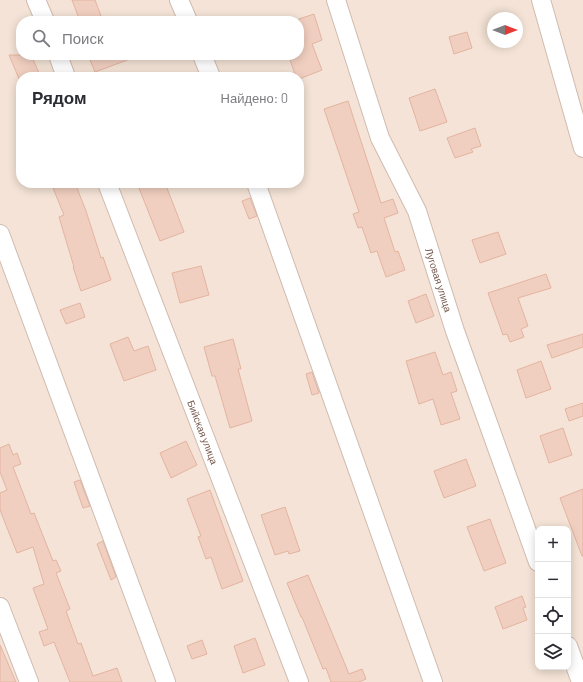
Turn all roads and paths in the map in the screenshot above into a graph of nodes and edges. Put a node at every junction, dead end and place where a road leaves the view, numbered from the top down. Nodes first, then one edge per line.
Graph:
1 (36, 0) edge
2 (179, 0) edge
3 (336, 0) edge
4 (541, 0) edge
5 (42, 16) edge
6 (186, 16) edge
7 (60, 60) edge
8 (204, 60) edge
9 (64, 72) edge
10 (209, 72) edge
11 (583, 148) edge
12 (109, 188) edge
13 (258, 188) edge
14 (0, 234) edge
15 (535, 554) edge
16 (0, 607) edge
17 (574, 647) edge
18 (29, 682) edge
19 (166, 682) edge
20 (299, 682) edge
21 (432, 682) edge
22 (581, 682) edge

1 - 5 street
2 - 6 street
3 - 15 street, Луговая улица
4 - 11 street
7 - 9 street
8 - 10 street
12 - 20 street, Бийская улица
13 - 21 street
14 - 19 street
16 - 18 street
17 - 22 street

